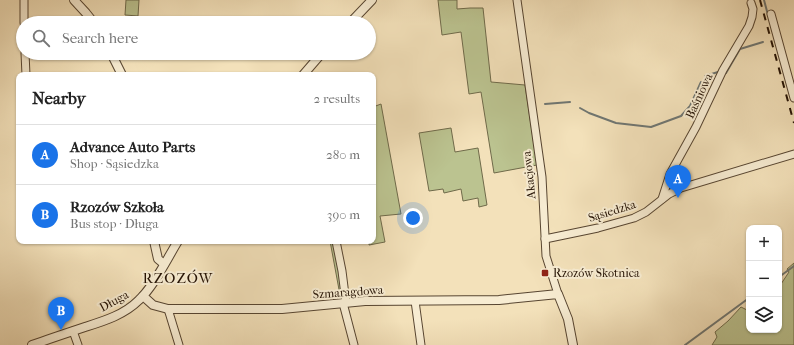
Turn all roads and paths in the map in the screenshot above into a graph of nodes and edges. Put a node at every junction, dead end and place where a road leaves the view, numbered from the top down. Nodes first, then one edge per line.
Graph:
1 (24, 0) edge
2 (74, 0) edge
3 (372, 0) edge
4 (517, 0) edge
5 (751, 3) dead end
6 (771, 14) dead end
7 (24, 16) edge
8 (88, 16) edge
9 (357, 16) edge
10 (25, 60) edge
11 (114, 60) edge
12 (316, 60) edge
13 (26, 72) edge
14 (120, 72) edge
15 (307, 72) edge
16 (794, 98) edge
17 (794, 154) edge
18 (662, 199) junction
19 (545, 239) junction
20 (155, 244) edge
21 (176, 244) edge
22 (337, 244) edge
23 (164, 264) junction
24 (558, 294) junction
25 (143, 296) junction
26 (416, 301) junction
27 (345, 303) junction
28 (168, 309) junction
29 (73, 331) junction
30 (32, 345) edge
31 (78, 345) edge
32 (179, 345) edge
33 (354, 345) edge
34 (421, 345) edge
35 (573, 345) edge

1 - 7 street
2 - 8 street
3 - 9 street
4 - 19 street, Akacjowa
5 - 18 street, Baśniowa
6 - 16 street
10 - 13 street
11 - 14 street
12 - 15 street
17 - 18 street, Sąsiedzka
18 - 19 street, Sąsiedzka
19 - 24 street, Akacjowa
20 - 23 street
21 - 23 street, Długa
22 - 27 street
23 - 25 street, Długa
24 - 26 street, Szmaragdowa
24 - 35 street, Akacjowa
25 - 28 street, Szmaragdowa
25 - 29 street, Długa
26 - 27 street, Szmaragdowa
26 - 34 street
27 - 28 street, Szmaragdowa
27 - 33 street
28 - 32 street
29 - 30 street, Długa
29 - 31 street

